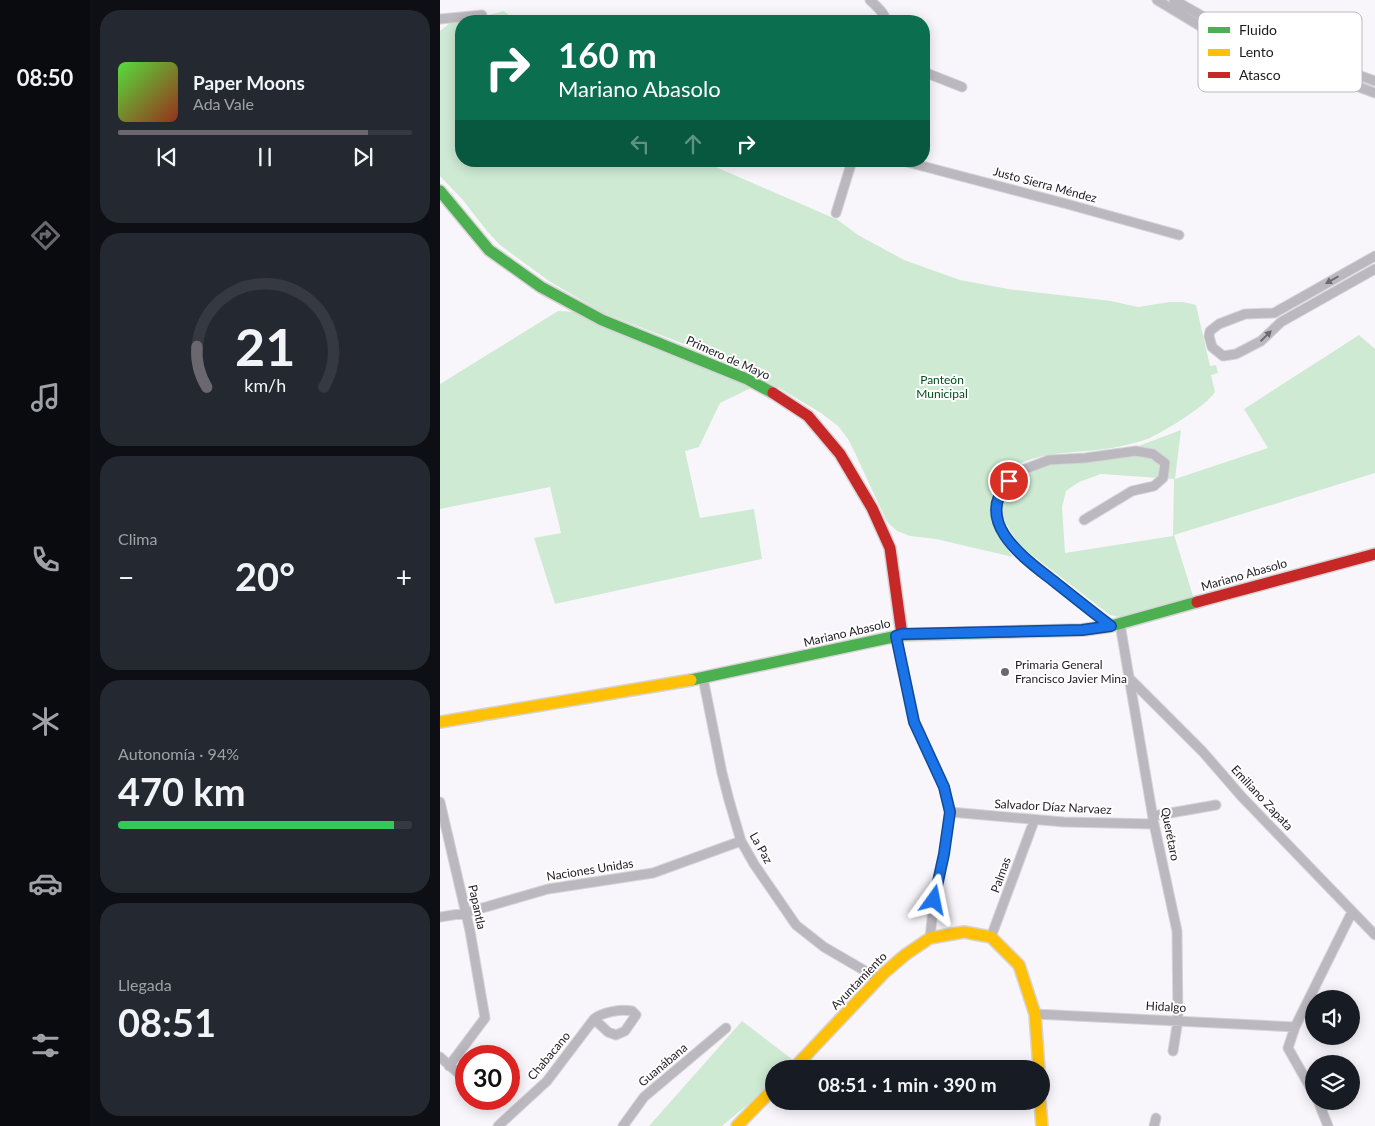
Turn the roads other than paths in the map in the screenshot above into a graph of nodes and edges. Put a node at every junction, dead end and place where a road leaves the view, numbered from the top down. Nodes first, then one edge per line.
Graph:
1 (870, 0) edge
2 (1156, 0) edge
3 (1174, 0) edge
4 (882, 15) edge
5 (455, 18) edge
6 (1198, 18) edge
7 (440, 19) edge
8 (1198, 21) edge
9 (930, 74) edge
10 (1362, 76) edge
11 (1375, 81) edge
12 (962, 87) dead end
13 (1362, 88) edge
14 (1375, 93) edge
15 (850, 167) edge
16 (925, 167) edge
17 (440, 191) edge
18 (836, 213) dead end
19 (1179, 235) dead end
20 (1375, 256) edge
21 (1375, 269) edge
22 (1274, 313) junction
23 (1281, 322) junction
24 (1084, 520) dead end
25 (1375, 554) edge
26 (1115, 625) junction
27 (899, 635) junction
28 (703, 678) junction
29 (1130, 679) junction
30 (440, 722) edge
31 (440, 802) edge
32 (1216, 805) dead end
33 (950, 812) junction
34 (1034, 820) junction
35 (1154, 820) junction
36 (741, 841) junction
37 (1352, 912) junction
38 (466, 913) junction
39 (440, 917) edge
40 (1375, 935) edge
41 (930, 938) junction
42 (991, 938) junction
43 (879, 979) junction
44 (1035, 1014) junction
45 (594, 1020) dead end
46 (1178, 1020) junction
47 (726, 1028) dead end
48 (1295, 1028) junction
49 (1173, 1051) dead end
50 (440, 1057) edge
51 (802, 1060) edge
52 (1038, 1060) edge
53 (449, 1066) junction
54 (455, 1071) edge
55 (1305, 1078) edge
56 (765, 1097) edge
57 (1041, 1110) edge
58 (1322, 1110) edge
59 (498, 1126) edge
60 (622, 1126) edge
61 (736, 1126) edge
62 (1042, 1126) edge
63 (1328, 1126) edge

1 - 4 street
2 - 8 street
3 - 6 street
5 - 7 street
9 - 12 street
10 - 11 street
13 - 14 street
15 - 18 street
16 - 19 street, Justo Sierra Méndez
17 - 27 street, Primero de Mayo
20 -> 22 street
21 - 23 street
22 - 23 street
22 -> 23 street
24 - 26 street
25 - 26 street, Mariano Abasolo
26 - 27 street, Mariano Abasolo
26 - 29 street, Querétaro
27 - 28 street, Mariano Abasolo
27 - 33 street
28 - 30 street, Mariano Abasolo
28 - 36 street, La Paz
29 - 35 street, Querétaro
29 - 37 street, Emiliano Zapata
31 - 38 street, Papantla
32 - 35 street, Salvador Díaz Narvaez
33 - 34 street, Salvador Díaz Narvaez
33 - 41 street
34 - 35 street, Salvador Díaz Narvaez
34 - 42 street, Palmas
35 - 46 street, Querétaro
36 - 38 street, Naciones Unidas
36 - 43 street, La Paz
37 - 40 street, Emiliano Zapata
37 - 48 street
38 - 39 street, Naciones Unidas
38 - 53 street, Papantla
41 - 42 street, Ayuntamiento
41 - 43 street, Ayuntamiento
42 - 44 street, Ayuntamiento
43 - 51 street, Ayuntamiento
44 - 46 street, Hidalgo
44 - 52 street, Ayuntamiento
45 - 59 street, Chabacano
46 - 48 street, Hidalgo
46 - 49 street, Querétaro
47 - 60 street, Guanábana
48 - 55 street
50 - 53 street
53 - 54 street
56 - 61 street
57 - 62 street
58 - 63 street

